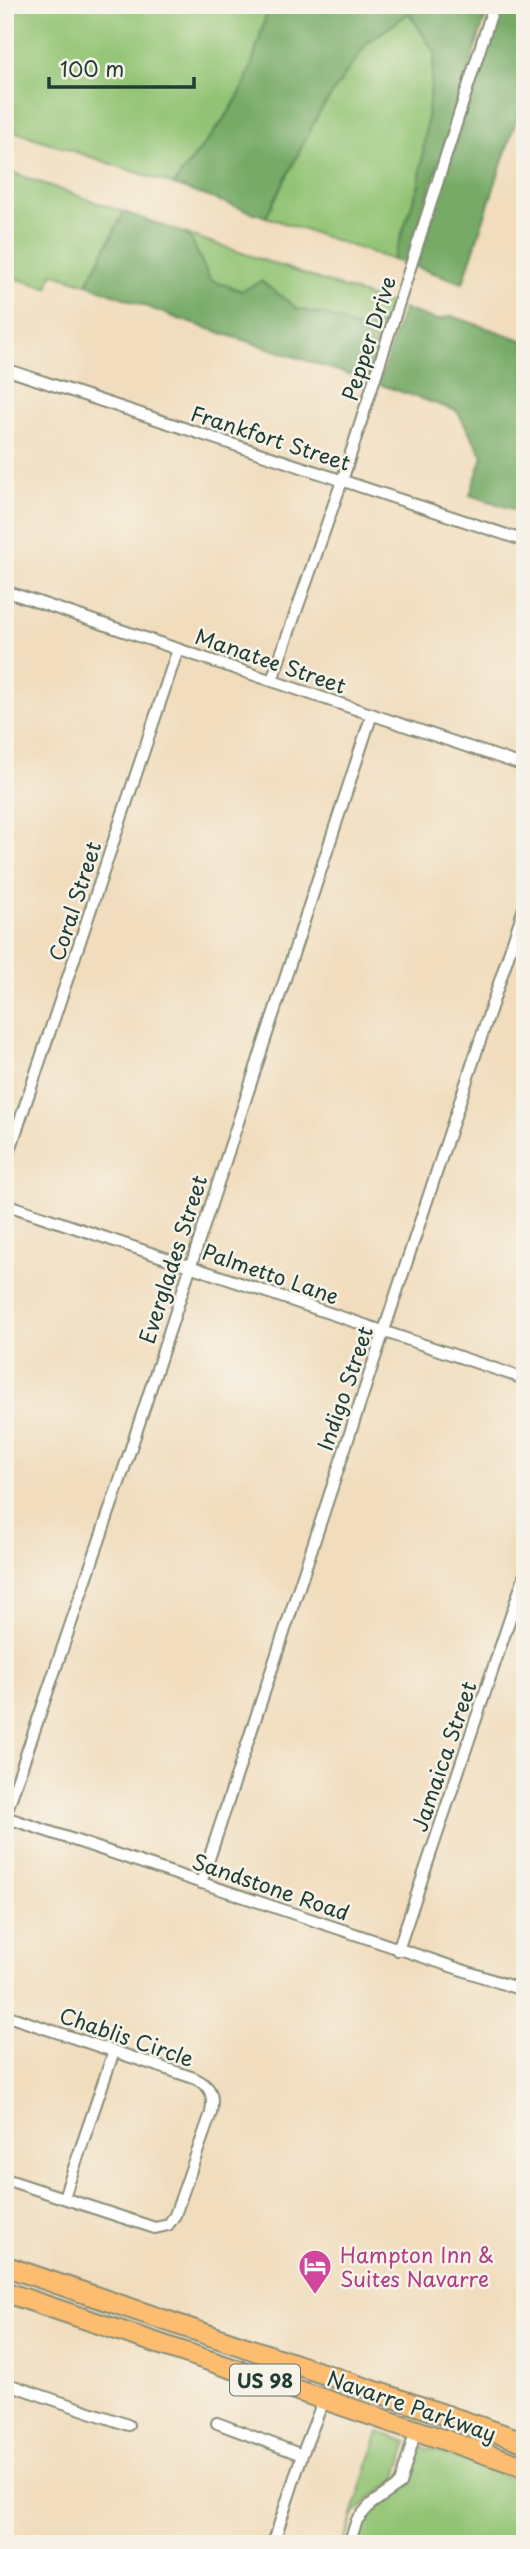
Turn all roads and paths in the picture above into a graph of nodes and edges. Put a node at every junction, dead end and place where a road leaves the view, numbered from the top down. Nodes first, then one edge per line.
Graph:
1 (494, 5) edge
2 (5, 369) edge
3 (342, 481) junction
4 (525, 541) edge
5 (5, 591) edge
6 (178, 649) junction
7 (272, 680) junction
8 (372, 714) junction
9 (525, 766) edge
10 (525, 905) edge
11 (5, 1165) edge
12 (5, 1204) edge
13 (190, 1265) junction
14 (383, 1333) junction
15 (525, 1379) edge
16 (525, 1574) edge
17 (5, 1816) edge
18 (201, 1883) junction
19 (398, 1950) junction
20 (525, 1991) edge
21 (6, 2018) edge
22 (114, 2051) junction
23 (5, 2179) edge
24 (64, 2197) junction
25 (5, 2266) edge
26 (5, 2292) edge
27 (5, 2383) edge
28 (324, 2399) junction
29 (217, 2423) dead end
30 (128, 2425) dead end
31 (416, 2430) junction
32 (525, 2442) edge
33 (302, 2455) junction
34 (525, 2467) edge
35 (273, 2544) edge
36 (349, 2544) edge

1 - 3 street, Pepper Drive
2 - 3 street, Frankfort Street
3 - 4 street, Frankfort Street
3 - 7 street, Pepper Drive
5 - 6 street, Manatee Street
6 - 7 street, Manatee Street
6 - 11 street, Coral Street
7 - 8 street, Manatee Street
8 - 9 street, Manatee Street
8 - 13 street, Everglades Street
10 - 14 street, Indigo Street
12 - 13 street, Palmetto Lane
13 - 14 street, Palmetto Lane
13 - 17 street, Everglades Street
14 - 15 street, Palmetto Lane
14 - 18 street, Indigo Street
16 - 19 street, Jamaica Street
17 - 18 street, Sandstone Road
18 - 19 street, Sandstone Road
19 - 20 street, Sandstone Road
21 - 22 street, Chablis Circle
22 - 24 street
22 - 24 street, Chablis Circle
23 - 24 street, Chablis Circle
25 - 32 highway, Navarre Parkway / US 98
26 - 28 highway, Navarre Parkway / US 98
27 - 30 street
28 - 31 highway, Navarre Parkway / US 98
28 - 33 street
29 - 33 street
31 - 34 highway, Navarre Parkway / US 98
31 - 36 street
33 - 35 street

